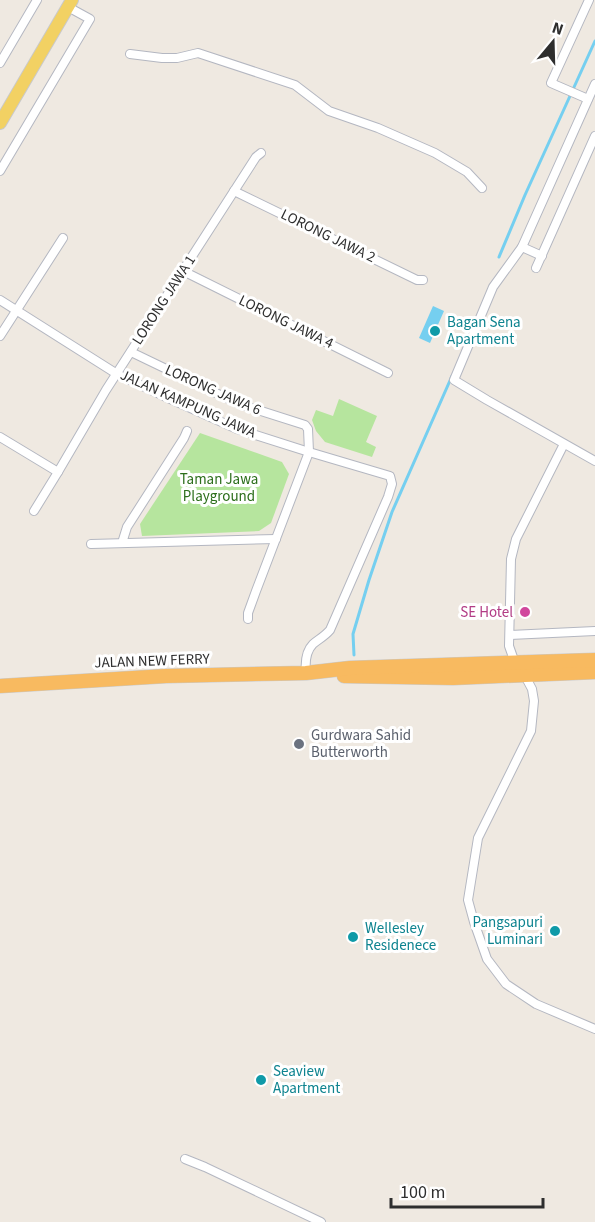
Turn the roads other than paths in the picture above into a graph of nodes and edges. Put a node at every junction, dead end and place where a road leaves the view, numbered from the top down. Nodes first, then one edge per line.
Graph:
1 (37, 0) edge
2 (589, 0) edge
3 (70, 3) edge
4 (130, 54) dead end
5 (0, 63) edge
6 (595, 84) edge
7 (588, 99) junction
8 (0, 123) edge
9 (595, 136) edge
10 (261, 153) dead end
11 (0, 171) edge
12 (482, 188) dead end
13 (234, 191) junction
14 (63, 238) dead end
15 (522, 247) junction
16 (542, 256) junction
17 (536, 268) dead end
18 (183, 271) junction
19 (423, 280) dead end
20 (0, 300) edge
21 (16, 311) junction
22 (0, 336) edge
23 (131, 352) junction
24 (388, 373) dead end
25 (117, 374) junction
26 (187, 431) dead end
27 (0, 437) edge
28 (564, 444) junction
29 (309, 452) junction
30 (595, 461) edge
31 (58, 472) junction
32 (34, 511) dead end
33 (276, 539) junction
34 (122, 543) junction
35 (92, 544) dead end
36 (248, 619) dead end
37 (595, 631) edge
38 (510, 635) junction
39 (595, 660) edge
40 (515, 663) junction
41 (595, 672) edge
42 (306, 674) junction
43 (525, 676) junction
44 (0, 686) edge
45 (595, 1029) edge
46 (185, 1159) dead end
47 (321, 1222) edge

1 - 5 street
2 - 7 street
3 - 8 main road
3 - 11 street
4 - 12 street
6 - 7 street
7 - 15 street
9 - 16 street
10 - 13 street, LORONG JAWA 1
13 - 18 street, LORONG JAWA 1
13 - 19 street, LORONG JAWA 2
14 - 21 street
15 - 16 street
15 - 28 street
16 - 17 street
18 - 23 street, LORONG JAWA 1
18 - 24 street, LORONG JAWA 4
20 - 21 street, JALAN KAMPUNG JAWA
21 - 22 street
21 - 25 street, JALAN KAMPUNG JAWA
23 - 25 street, LORONG JAWA 1
23 - 29 street, LORONG JAWA 6
25 - 29 street, JALAN KAMPUNG JAWA
25 - 31 street, LORONG JAWA 1
26 - 34 street
27 - 31 street
28 - 30 street
28 - 38 street
29 - 33 street
29 - 42 street, JALAN KAMPUNG JAWA
31 - 32 street, LORONG JAWA 1
33 - 34 street
33 - 36 street
34 - 35 street
37 - 38 street
38 - 40 street
39 - 40 highway, JALAN NEW FERRY
40 - 42 highway, JALAN NEW FERRY
40 - 43 street
41 - 43 highway, JALAN NEW FERRY
42 - 43 highway, JALAN NEW FERRY
42 - 44 highway, JALAN NEW FERRY
43 - 45 street
46 - 47 street

